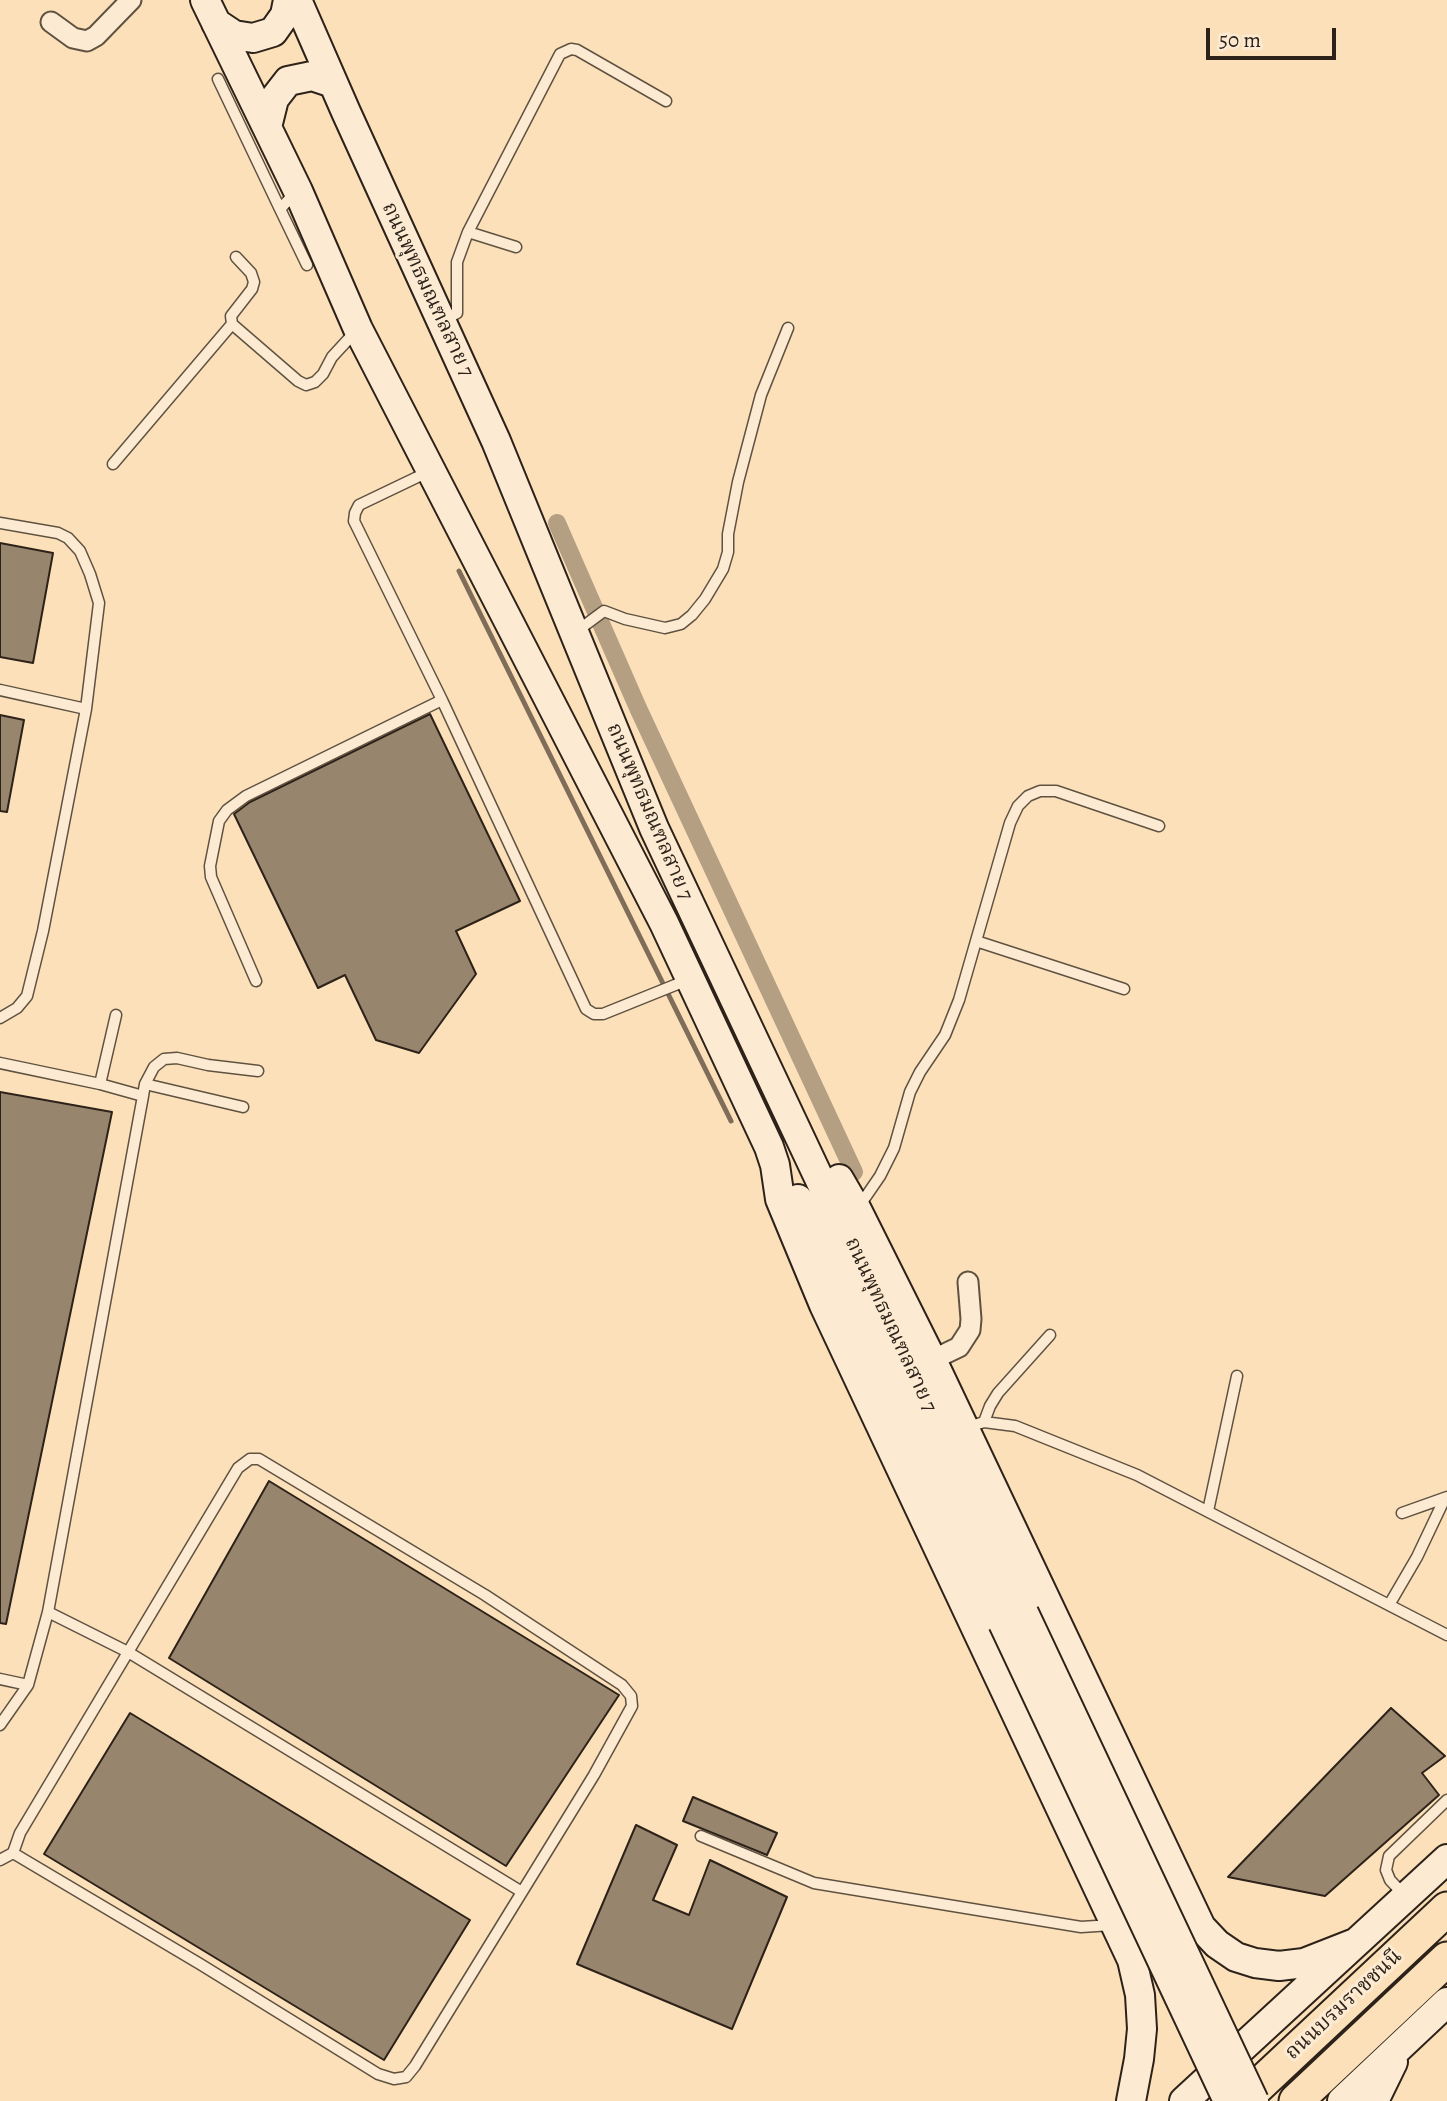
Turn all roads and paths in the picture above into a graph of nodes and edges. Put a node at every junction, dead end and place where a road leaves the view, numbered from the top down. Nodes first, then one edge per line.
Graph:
1 (131, 0) edge
2 (288, 0) edge
3 (298, 0) edge
4 (211, 11) edge
5 (51, 22) dead end
6 (218, 79) dead end
7 (333, 83) junction
8 (666, 101) dead end
9 (267, 127) junction
10 (289, 200) junction
11 (468, 232) junction
12 (516, 247) dead end
13 (236, 257) dead end
14 (307, 265) dead end
15 (441, 322) junction
16 (232, 324) junction
17 (788, 328) dead end
18 (358, 329) junction
19 (113, 464) dead end
20 (431, 471) junction
21 (0, 523) edge
22 (574, 633) junction
23 (0, 690) edge
24 (442, 700) junction
25 (86, 709) junction
26 (1159, 826) dead end
27 (976, 941) junction
28 (690, 979) junction
29 (256, 981) dead end
30 (1124, 989) dead end
31 (116, 1015) dead end
32 (0, 1018) edge
33 (0, 1063) edge
34 (258, 1070) dead end
35 (100, 1084) junction
36 (145, 1084) junction
37 (144, 1096) junction
38 (243, 1107) dead end
39 (805, 1145) junction
40 (775, 1165) junction
41 (857, 1210) junction
42 (968, 1282) dead end
43 (1049, 1335) dead end
44 (932, 1360) junction
45 (1237, 1376) dead end
46 (974, 1425) junction
47 (1446, 1497) edge
48 (1208, 1511) junction
49 (1402, 1513) dead end
50 (1389, 1605) junction
51 (48, 1612) junction
52 (1014, 1618) junction
53 (1447, 1635) edge
54 (128, 1652) junction
55 (0, 1679) edge
56 (28, 1685) junction
57 (0, 1725) edge
58 (1447, 1800) edge
59 (701, 1836) dead end
60 (13, 1853) junction
61 (1447, 1858) edge
62 (0, 1860) edge
63 (522, 1892) junction
64 (1406, 1897) junction
65 (1447, 1909) edge
66 (1116, 1925) junction
67 (1355, 1943) junction
68 (1447, 1959) edge
69 (1447, 2001) edge
70 (1400, 2046) junction
71 (1131, 2101) edge
72 (1184, 2101) edge
73 (1228, 2101) edge
74 (1242, 2101) edge
75 (1254, 2101) edge
76 (1296, 2101) edge
77 (1342, 2101) edge
78 (1374, 2101) edge

1 - 5 street
2 - 4 main road
3 - 7 main road, ถนนพุทธมณฑลสาย 7
4 - 9 main road, ถนนพุทธมณฑลสาย 7
6 - 10 lane
7 - 9 main road
7 - 15 main road, ถนนพุทธมณฑลสาย 7
8 - 11 lane
9 - 10 main road, ถนนพุทธมณฑลสาย 7
10 - 14 lane
10 - 18 main road, ถนนพุทธมณฑลสาย 7
11 - 12 lane
11 - 15 lane
13 - 16 lane
15 - 22 main road, ถนนพุทธมณฑลสาย 7
16 - 18 lane
16 - 19 lane
17 - 22 lane
18 - 20 main road, ถนนพุทธมณฑลสาย 7
20 - 24 lane
20 - 28 main road, ถนนพุทธมณฑลสาย 7
21 - 25 lane
22 - 39 main road, ถนนพุทธมณฑลสาย 7
23 - 25 lane
24 - 28 lane
24 - 29 lane
25 - 32 lane
26 - 27 lane
27 - 30 lane
27 - 41 lane
28 - 40 main road, ถนนพุทธมณฑลสาย 7
31 - 35 lane
33 - 35 lane
34 - 36 lane
35 - 37 lane
36 - 37 lane
36 - 38 lane
37 - 51 lane
39 - 41 main road
39 - 52 main road, ถนนพุทธมณฑลสาย 7
40 - 52 main road
40 - 66 main road
41 - 44 main road
42 - 44 street
43 - 46 lane
44 - 46 main road
45 - 48 lane
46 - 48 lane
46 - 67 main road
47 - 49 lane
47 - 50 lane
48 - 50 lane
50 - 53 lane
51 - 54 lane
51 - 56 lane
52 - 73 main road, bridge
52 - 75 main road, bridge
54 - 60 lane
54 - 63 lane
54 - 63 lane
55 - 56 lane
56 - 57 lane
58 - 64 lane
59 - 66 lane
60 - 62 lane
60 - 63 lane
61 - 64 main road
64 - 67 main road
65 - 74 highway, ถนนบรมราชชนนี
66 - 71 main road
67 - 72 main road
68 - 76 highway, ถนนบรมราชชนนี
69 - 70 main road
70 - 77 main road
70 - 78 main road

